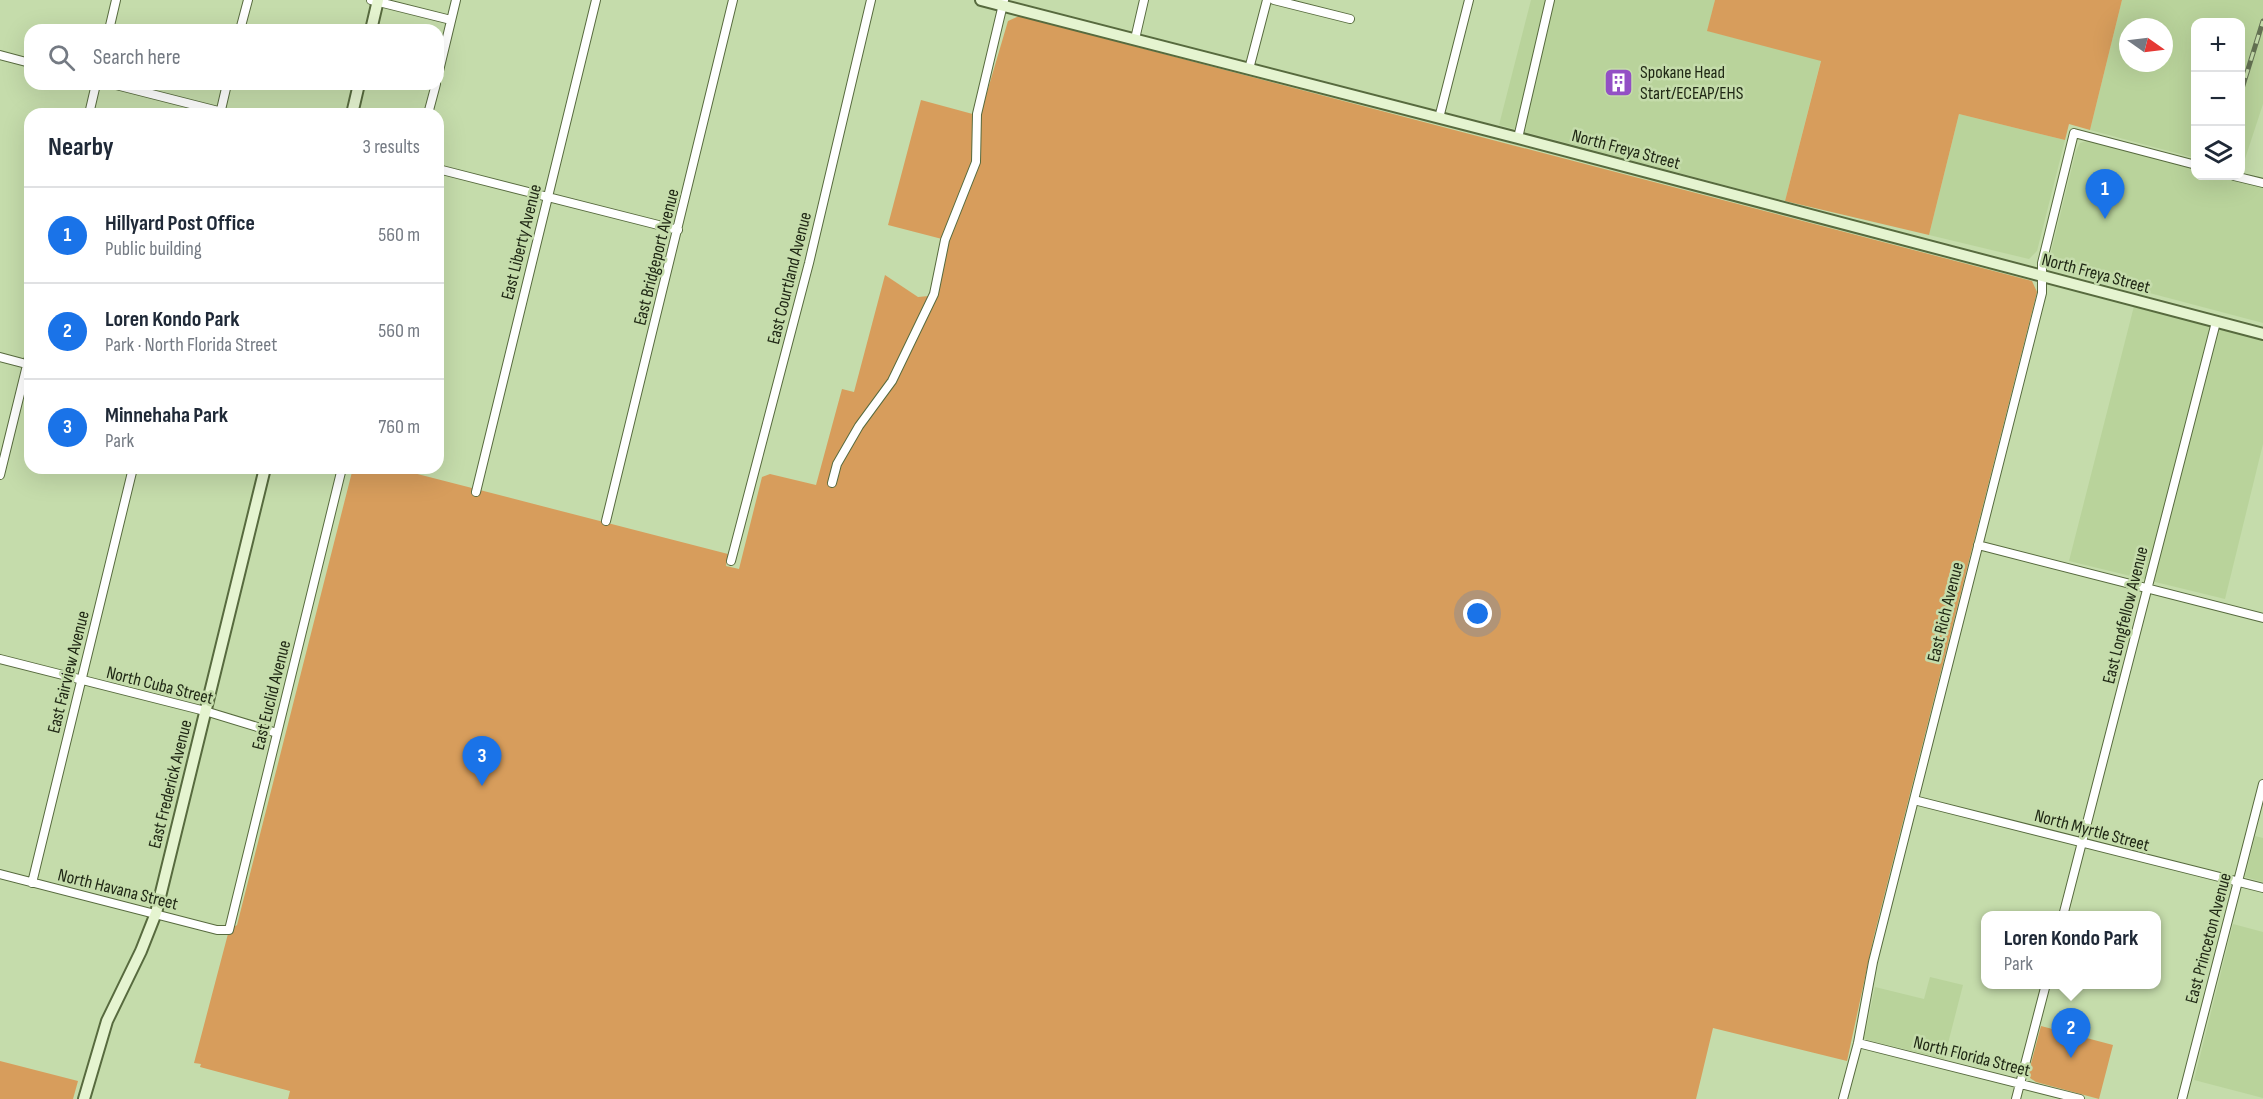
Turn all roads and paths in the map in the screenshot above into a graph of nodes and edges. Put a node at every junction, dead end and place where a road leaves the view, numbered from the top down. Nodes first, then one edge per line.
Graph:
1 (116, 0) edge
2 (248, 0) edge
3 (376, 0) edge
4 (456, 0) edge
5 (596, 0) edge
6 (733, 0) edge
7 (871, 0) edge
8 (981, 0) edge
9 (1144, 0) edge
10 (1267, 0) edge
11 (1274, 0) edge
12 (1469, 0) edge
13 (1550, 0) edge
14 (1003, 3) edge
15 (1350, 19) dead end
16 (451, 20) junction
17 (110, 24) edge
18 (242, 24) edge
19 (372, 24) edge
20 (1135, 39) junction
21 (444, 50) edge
22 (0, 55) edge
23 (24, 61) edge
24 (1250, 69) junction
25 (94, 90) edge
26 (134, 90) edge
27 (226, 90) edge
28 (357, 90) edge
29 (434, 90) edge
30 (90, 108) edge
31 (201, 108) edge
32 (221, 108) edge
33 (353, 108) edge
34 (430, 108) edge
35 (1439, 118) junction
36 (1518, 138) junction
37 (2191, 164) edge
38 (444, 171) edge
39 (2245, 179) edge
40 (2263, 183) edge
41 (548, 197) junction
42 (678, 230) junction
43 (2042, 276) junction
44 (2216, 322) junction
45 (2263, 334) edge
46 (0, 357) edge
47 (24, 364) edge
48 (24, 384) edge
49 (133, 474) edge
50 (264, 474) edge
51 (341, 474) edge
52 (0, 475) edge
53 (832, 483) dead end
54 (476, 492) dead end
55 (606, 521) dead end
56 (1978, 546) junction
57 (731, 561) dead end
58 (2147, 588) junction
59 (2263, 618) edge
60 (0, 659) edge
61 (82, 680) junction
62 (205, 711) junction
63 (277, 733) junction
64 (2263, 784) edge
65 (1914, 800) junction
66 (2082, 842) junction
67 (0, 874) edge
68 (2238, 881) junction
69 (32, 882) junction
70 (2263, 888) edge
71 (2064, 911) edge
72 (156, 914) junction
73 (229, 930) joint
74 (2045, 989) edge
75 (1858, 1043) junction
76 (2020, 1084) junction
77 (84, 1099) edge
78 (1844, 1099) edge
79 (2016, 1099) edge
80 (2080, 1099) edge
81 (2182, 1099) edge

1 - 17 street
2 - 18 street
3 - 16 street
3 - 19 street
4 - 16 street
5 - 41 street, East Liberty Avenue
6 - 42 street, East Bridgeport Avenue
7 - 57 street, East Courtland Avenue
8 - 14 street, North Freya Street
9 - 20 street
10 - 24 street
11 - 15 street
12 - 35 street
13 - 36 street
14 - 20 street, North Freya Street
14 - 53 street
16 - 21 street
20 - 24 street, North Freya Street
22 - 23 street
24 - 35 street, North Freya Street
25 - 30 street
26 - 31 street
27 - 32 street
28 - 33 street
29 - 34 street
35 - 36 street, North Freya Street
36 - 43 street, North Freya Street
37 - 43 street, East Rich Avenue
38 - 41 street
39 - 40 street
41 - 42 street
41 - 54 street, East Liberty Avenue
42 - 55 street, East Bridgeport Avenue
43 - 44 street, North Freya Street
43 - 56 street, East Rich Avenue
44 - 45 street, North Freya Street
44 - 58 street, East Longfellow Avenue
46 - 47 street
48 - 52 street
49 - 61 street, East Fairview Avenue
50 - 62 street, East Frederick Avenue
51 - 63 street, East Euclid Avenue
56 - 58 street
56 - 65 street, East Rich Avenue
58 - 59 street
58 - 66 street, East Longfellow Avenue
60 - 61 street, North Cuba Street
61 - 62 street, North Cuba Street
61 - 69 street, East Fairview Avenue
62 - 63 street, North Cuba Street
62 - 72 street, East Frederick Avenue
63 - 73 street, East Euclid Avenue
64 - 68 street, East Princeton Avenue
65 - 66 street, North Myrtle Street
65 - 75 street, East Rich Avenue
66 - 68 street, North Myrtle Street
66 - 71 street, East Longfellow Avenue
67 - 69 street, North Havana Street
68 - 70 street, North Myrtle Street
68 - 81 street, East Princeton Avenue
69 - 72 street, North Havana Street
72 - 73 street, North Havana Street
72 - 77 street, East Frederick Avenue
74 - 76 street
75 - 76 street, North Florida Street
75 - 78 street, East Rich Avenue
76 - 79 street
76 - 80 street, North Florida Street

